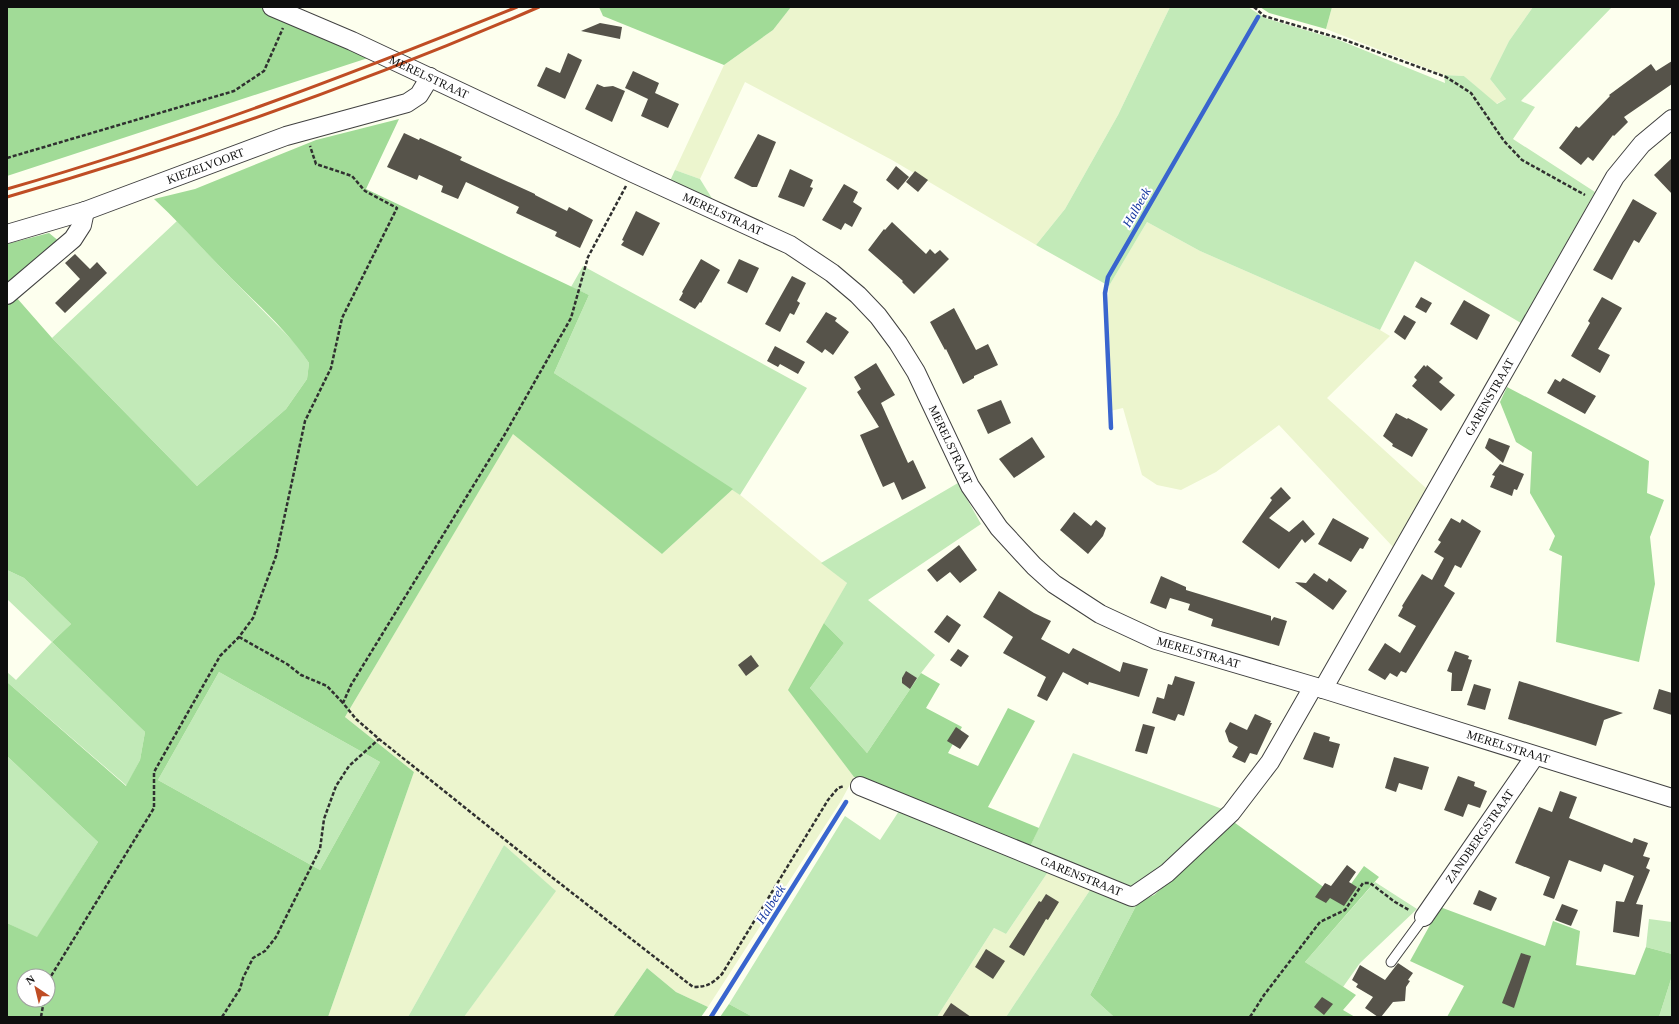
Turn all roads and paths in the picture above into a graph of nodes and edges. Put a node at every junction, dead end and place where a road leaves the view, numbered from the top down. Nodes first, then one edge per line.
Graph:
1 (272, 7) edge
2 (1254, 7) edge
3 (292, 10) edge
4 (430, 77) junction
5 (1672, 119) edge
6 (304, 131) junction
7 (7, 158) edge
8 (633, 173) junction
9 (1600, 203) junction
10 (84, 211) junction
11 (7, 234) edge
12 (7, 295) edge
13 (239, 637) junction
14 (1318, 688) junction
15 (343, 703) junction
16 (379, 739) junction
17 (1535, 756) junction
18 (860, 786) joint
19 (1672, 798) edge
20 (1424, 917) junction
21 (1391, 962) dead end
22 (56, 968) edge
23 (222, 1017) edge
24 (1250, 1017) edge

1 - 3 street, MERELSTRAAT
2 - 9 path
3 - 4 street, MERELSTRAAT
3 - 7 path
4 - 6 street, KIEZELVOORT
4 - 8 street, MERELSTRAAT
5 - 9 street, GARENSTRAAT
6 - 10 street, KIEZELVOORT
6 - 13 path
8 - 14 street, MERELSTRAAT
8 - 15 path
9 - 14 street, GARENSTRAAT
10 - 11 street, KIEZELVOORT
10 - 12 street
13 - 15 path
13 - 22 path
14 - 17 street, MERELSTRAAT
14 - 18 street, GARENSTRAAT
15 - 16 path
16 - 18 path
16 - 23 path
17 - 19 street, MERELSTRAAT
17 - 20 street, ZANDBERGSTRAAT
20 - 21 lane
20 - 24 path

